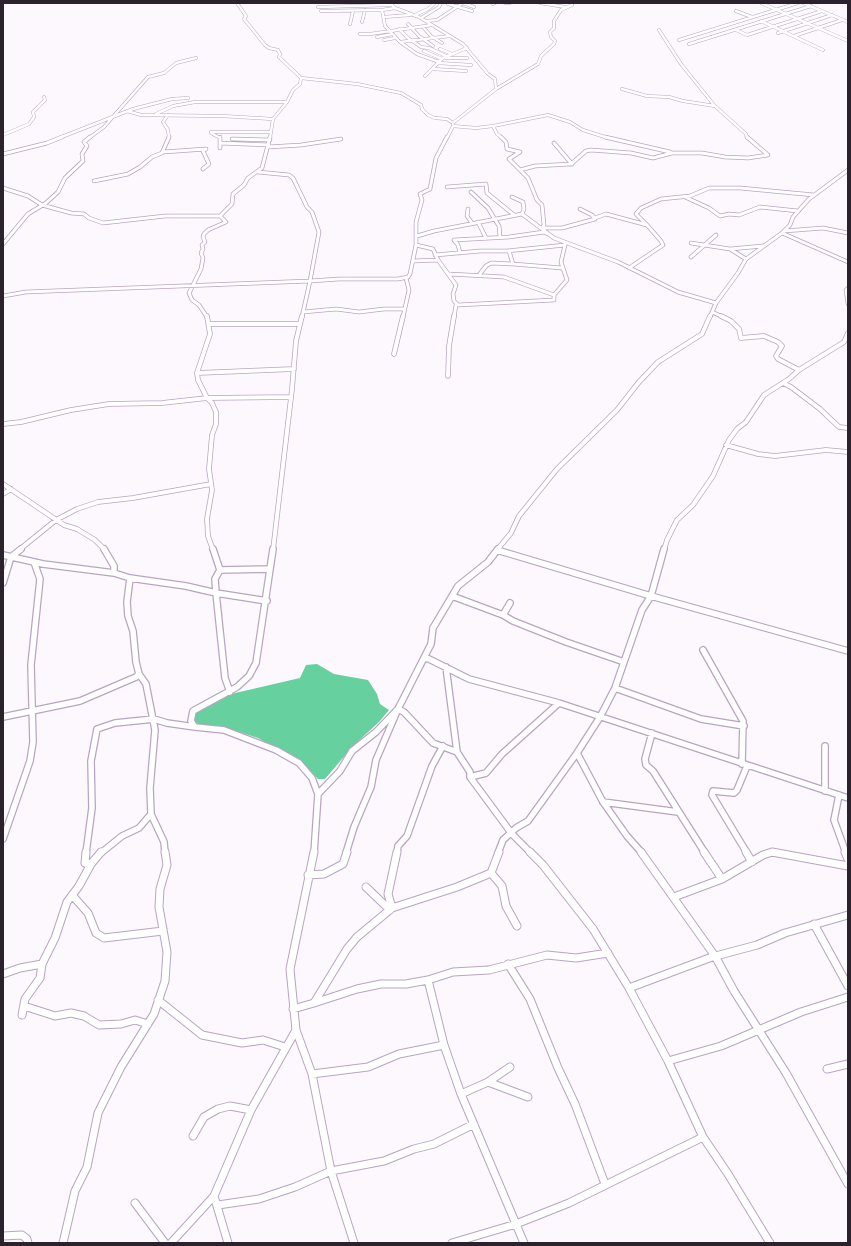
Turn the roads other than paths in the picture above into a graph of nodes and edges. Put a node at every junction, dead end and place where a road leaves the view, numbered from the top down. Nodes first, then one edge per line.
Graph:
1 (237, 3) edge
2 (435, 3) edge
3 (441, 3) edge
4 (504, 3) edge
5 (510, 3) edge
6 (540, 3) edge
7 (572, 3) edge
8 (761, 3) edge
9 (798, 3) edge
10 (803, 3) edge
11 (390, 4) edge
12 (448, 4) edge
13 (462, 4) edge
14 (811, 6) junction
15 (318, 7) dead end
16 (456, 7) junction
17 (565, 7) junction
18 (395, 8) junction
19 (365, 10) junction
20 (382, 10) junction
21 (453, 10) junction
22 (777, 10) junction
23 (321, 11) dead end
24 (353, 11) junction
25 (736, 11) dead end
26 (822, 11) junction
27 (469, 14) dead end
28 (787, 14) junction
29 (414, 15) junction
30 (832, 15) junction
31 (384, 17) junction
32 (752, 17) junction
33 (421, 18) junction
34 (798, 19) junction
35 (842, 20) junction
36 (426, 21) junction
37 (362, 22) dead end
38 (762, 22) junction
39 (848, 22) edge
40 (808, 23) junction
41 (350, 24) dead end
42 (408, 24) dead end
43 (432, 25) junction
44 (726, 25) junction
45 (423, 27) junction
46 (773, 27) junction
47 (412, 28) junction
48 (818, 28) junction
49 (400, 29) junction
50 (659, 30) dead end
51 (736, 30) junction
52 (389, 31) junction
53 (783, 31) junction
54 (778, 33) dead end
55 (360, 34) dead end
56 (392, 34) junction
57 (450, 36) junction
58 (794, 36) junction
59 (377, 37) dead end
60 (395, 38) junction
61 (435, 38) junction
62 (384, 40) dead end
63 (424, 40) junction
64 (679, 40) dead end
65 (848, 40) edge
66 (412, 41) junction
67 (400, 42) junction
68 (442, 43) dead end
69 (689, 44) dead end
70 (433, 46) dead end
71 (467, 48) junction
72 (440, 49) dead end
73 (823, 50) dead end
74 (424, 51) dead end
75 (452, 54) junction
76 (446, 56) junction
77 (196, 58) dead end
78 (467, 60) dead end
79 (439, 61) junction
80 (471, 65) dead end
81 (461, 67) dead end
82 (433, 69) junction
83 (466, 71) dead end
84 (425, 76) dead end
85 (301, 78) junction
86 (622, 88) dead end
87 (496, 89) junction
88 (44, 97) dead end
89 (188, 98) dead end
90 (287, 102) junction
91 (715, 106) junction
92 (127, 111) junction
93 (154, 115) junction
94 (168, 115) junction
95 (112, 117) junction
96 (273, 119) junction
97 (453, 124) junction
98 (493, 126) junction
99 (270, 132) junction
100 (3, 135) edge
101 (232, 139) dead end
102 (342, 139) dead end
103 (270, 140) junction
104 (220, 143) junction
105 (554, 144) dead end
106 (269, 146) junction
107 (220, 148) dead end
108 (163, 152) junction
109 (672, 153) junction
110 (3, 154) edge
111 (572, 164) junction
112 (203, 169) dead end
113 (520, 170) junction
114 (848, 170) edge
115 (258, 172) junction
116 (94, 181) dead end
117 (447, 187) dead end
118 (3, 188) edge
119 (471, 192) dead end
120 (814, 195) junction
121 (512, 197) dead end
122 (685, 197) junction
123 (42, 205) junction
124 (468, 209) dead end
125 (580, 209) dead end
126 (798, 211) junction
127 (522, 214) junction
128 (514, 215) junction
129 (220, 216) junction
130 (494, 218) junction
131 (596, 218) junction
132 (478, 222) junction
133 (472, 223) junction
134 (647, 225) junction
135 (542, 228) junction
136 (783, 232) junction
137 (848, 233) edge
138 (550, 234) junction
139 (716, 235) dead end
140 (417, 236) junction
141 (500, 237) junction
142 (486, 238) junction
143 (691, 243) dead end
144 (3, 244) edge
145 (565, 244) junction
146 (416, 245) junction
147 (705, 245) junction
148 (764, 246) junction
149 (730, 249) junction
150 (509, 251) junction
151 (460, 253) junction
152 (435, 255) junction
153 (691, 257) dead end
154 (746, 259) junction
155 (438, 260) junction
156 (413, 261) junction
157 (848, 262) edge
158 (513, 264) junction
159 (562, 268) junction
160 (629, 268) junction
161 (449, 274) junction
162 (479, 275) junction
163 (406, 278) junction
164 (310, 281) junction
165 (192, 286) junction
166 (848, 288) edge
167 (554, 295) junction
168 (3, 296) edge
169 (716, 303) junction
170 (456, 304) junction
171 (848, 304) edge
172 (404, 309) junction
173 (303, 312) junction
174 (712, 312) junction
175 (209, 324) junction
176 (300, 324) junction
177 (848, 333) edge
178 (394, 354) dead end
179 (294, 369) junction
180 (799, 370) junction
181 (197, 374) junction
182 (448, 376) dead end
183 (783, 383) junction
184 (291, 397) junction
185 (207, 398) junction
186 (3, 424) edge
187 (848, 428) edge
188 (726, 445) junction
189 (848, 452) edge
190 (3, 484) edge
191 (212, 484) junction
192 (11, 489) junction
193 (3, 490) edge
194 (3, 494) edge
195 (56, 520) junction
196 (497, 550) junction
197 (3, 555) edge
198 (11, 557) junction
199 (34, 562) junction
200 (270, 569) junction
201 (220, 570) junction
202 (114, 573) junction
203 (130, 578) junction
204 (3, 583) edge
205 (216, 593) junction
206 (452, 596) junction
207 (651, 596) junction
208 (267, 601) junction
209 (510, 603) dead end
210 (503, 615) junction
211 (703, 650) dead end
212 (848, 651) edge
213 (424, 658) junction
214 (624, 662) junction
215 (446, 667) junction
216 (139, 674) junction
217 (615, 688) junction
218 (230, 692) junction
219 (559, 702) junction
220 (398, 709) junction
221 (32, 711) junction
222 (3, 717) edge
223 (600, 717) junction
224 (154, 719) junction
225 (744, 726) junction
226 (195, 727) junction
227 (652, 733) junction
228 (443, 746) junction
229 (825, 746) dead end
230 (457, 752) junction
231 (577, 753) junction
232 (744, 765) junction
233 (470, 777) junction
234 (825, 791) junction
235 (318, 794) junction
236 (839, 795) junction
237 (848, 798) edge
238 (603, 802) junction
239 (678, 812) junction
240 (151, 814) junction
241 (512, 834) junction
242 (3, 839) edge
243 (848, 859) edge
244 (752, 862) junction
245 (91, 864) junction
246 (848, 866) edge
247 (491, 873) junction
248 (308, 875) junction
249 (722, 879) junction
250 (366, 887) dead end
251 (72, 895) junction
252 (674, 897) junction
253 (391, 909) junction
254 (848, 915) edge
255 (814, 924) junction
256 (517, 926) dead end
257 (163, 931) junction
258 (608, 953) junction
259 (715, 956) junction
260 (42, 964) junction
261 (508, 964) junction
262 (3, 974) edge
263 (428, 980) junction
264 (848, 986) edge
265 (629, 988) junction
266 (848, 996) edge
267 (158, 1000) junction
268 (314, 1003) junction
269 (24, 1006) junction
270 (293, 1009) junction
271 (22, 1015) dead end
272 (148, 1024) junction
273 (759, 1029) junction
274 (296, 1030) junction
275 (444, 1045) junction
276 (285, 1047) junction
277 (668, 1061) junction
278 (848, 1064) edge
279 (510, 1067) dead end
280 (827, 1069) dead end
281 (312, 1074) junction
282 (488, 1082) junction
283 (461, 1094) junction
284 (528, 1097) dead end
285 (251, 1110) junction
286 (474, 1124) junction
287 (193, 1136) dead end
288 (704, 1137) junction
289 (331, 1171) junction
290 (605, 1184) junction
291 (848, 1184) edge
292 (214, 1196) junction
293 (135, 1203) dead end
294 (218, 1205) junction
295 (516, 1224) junction
296 (3, 1236) edge
297 (173, 1242) edge
298 (28, 1243) edge
299 (63, 1243) edge
300 (165, 1243) edge
301 (228, 1243) edge
302 (354, 1243) edge
303 (452, 1243) edge
304 (524, 1243) edge
305 (770, 1243) edge

1 - 85 street
2 - 29 street
3 - 33 street
4 - 5 street
6 - 17 street
7 - 17 street
8 - 22 street
9 - 22 street
10 - 14 street
11 - 15 street
11 - 18 street
12 - 16 street
13 - 16 street
13 - 16 street
14 - 26 street
14 - 28 street
16 - 21 street
17 - 87 street
18 - 20 street
18 - 29 street
19 - 20 street
19 - 24 street
19 - 37 street
20 - 31 street
21 - 27 street
21 - 36 street
22 - 28 street
22 - 32 street
23 - 24 street
24 - 41 street
25 - 32 street
26 - 30 street
26 - 34 street
28 - 34 street
28 - 38 street
29 - 31 street
29 - 33 street
30 - 35 street
30 - 40 street
31 - 52 street
32 - 38 street
32 - 44 street
33 - 36 street
34 - 40 street
34 - 46 street
35 - 39 street
35 - 48 street
36 - 43 street
38 - 46 street
38 - 51 street
40 - 48 street
40 - 53 street
42 - 47 street
43 - 45 street
43 - 57 street
44 - 51 street
44 - 64 street
45 - 47 street
45 - 61 street
46 - 51 street
46 - 53 street
47 - 49 street
47 - 63 street
48 - 58 street
48 - 65 street
49 - 52 street
49 - 66 street
50 - 91 street
51 - 69 street
52 - 55 street
52 - 56 street
53 - 54 street
53 - 58 street
56 - 59 street
56 - 60 street
57 - 61 street
57 - 71 street
58 - 73 street
60 - 62 street
60 - 67 street
61 - 63 street
61 - 68 street
63 - 66 street
63 - 70 street
66 - 67 street
66 - 76 street
67 - 79 street
71 - 75 street
71 - 87 street
72 - 75 street
74 - 79 street
75 - 76 street
76 - 79 street
77 - 95 street
78 - 79 street
79 - 80 street
79 - 81 street
79 - 82 street
82 - 83 street
82 - 84 street
85 - 90 street
85 - 97 street
86 - 91 street
87 - 97 street
88 - 100 street
89 - 92 street
90 - 93 street
90 - 96 street
91 - 109 street
92 - 93 street
92 - 95 street
93 - 94 street
94 - 96 street
94 - 108 street
95 - 110 street
95 - 123 street
96 - 99 street
97 - 98 street
97 - 140 street
98 - 109 street
98 - 113 street
99 - 103 street
99 - 104 street
101 - 103 street
102 - 106 street
103 - 106 street
104 - 106 street
104 - 107 street
105 - 111 street
106 - 115 street
108 - 112 street
108 - 116 street
109 - 111 street
111 - 113 street
113 - 135 street
114 - 120 street
115 - 129 street
115 - 164 street
117 - 128 street
118 - 123 street
119 - 130 street
120 - 122 street
120 - 126 street
121 - 127 street
122 - 126 street
122 - 134 street
123 - 129 street
123 - 144 street
124 - 133 street
125 - 131 street
126 - 136 street
127 - 128 street
127 - 135 street
128 - 130 street
129 - 165 street
130 - 132 street
130 - 141 street
131 - 134 street
131 - 135 street
132 - 133 street
132 - 142 street
133 - 140 street
134 - 160 street
135 - 138 street
136 - 137 street
136 - 148 street
136 - 157 street
138 - 141 street
138 - 145 street
139 - 147 street
140 - 146 street
141 - 142 street
142 - 151 street
143 - 147 street
145 - 150 street
145 - 159 street
145 - 160 street
146 - 152 street
146 - 156 street
147 - 149 street
147 - 153 street
148 - 149 street
148 - 154 street
149 - 154 street
150 - 151 street
150 - 158 street
151 - 152 street
152 - 155 street
154 - 169 street
155 - 156 street
155 - 161 street
156 - 163 street
158 - 159 street
158 - 162 street
159 - 167 street
160 - 169 street
161 - 162 street
161 - 170 street
162 - 167 street
163 - 164 street
163 - 172 street
164 - 165 street
164 - 173 street
165 - 168 street
165 - 175 street
166 - 171 street
167 - 170 street
169 - 174 street
170 - 182 street
172 - 173 street
172 - 178 street
173 - 176 street
174 - 180 street
174 - 196 street
175 - 176 street
175 - 181 street
176 - 179 street
177 - 180 street
179 - 181 street
179 - 184 street
180 - 183 street
181 - 185 street
183 - 187 street
183 - 188 street
184 - 185 street
184 - 200 street
185 - 186 street
185 - 191 street
188 - 189 street
188 - 207 street
190 - 192 street
191 - 195 street
191 - 201 street
192 - 193 street
192 - 194 street
192 - 195 street
195 - 198 street
195 - 202 street
196 - 206 street
196 - 207 street
197 - 198 street
198 - 199 street
198 - 204 street
199 - 202 street
199 - 221 street
200 - 201 street
200 - 208 street
201 - 205 street
202 - 203 street
203 - 205 street
203 - 216 street
205 - 208 street
205 - 218 street
206 - 210 street
206 - 213 street
207 - 212 street
207 - 214 street
208 - 218 street
209 - 210 street
210 - 214 street
211 - 225 street
213 - 215 street
213 - 220 street
214 - 217 street
215 - 219 street
215 - 230 street
216 - 221 street
216 - 224 street
217 - 223 street
217 - 225 street
218 - 226 street
219 - 223 street
219 - 233 street
220 - 228 street
220 - 235 street
220 - 248 street
221 - 222 street
221 - 242 street
223 - 227 street
223 - 231 street
224 - 226 street
224 - 240 street
224 - 245 street
225 - 232 street
226 - 235 street
227 - 232 street
227 - 239 street
228 - 230 street
228 - 253 street
229 - 234 street
230 - 233 street
231 - 238 street
231 - 241 street
232 - 234 street
232 - 244 street
233 - 241 street
234 - 236 street
235 - 248 street
236 - 237 street
236 - 243 street
238 - 239 street
238 - 252 street
239 - 249 street
240 - 245 street
240 - 257 street
241 - 247 street
241 - 258 street
244 - 246 street
244 - 249 street
245 - 251 street
247 - 253 street
247 - 256 street
248 - 270 street
249 - 252 street
250 - 253 street
251 - 257 street
251 - 260 street
252 - 259 street
253 - 268 street
254 - 255 street
255 - 259 street
255 - 264 street
257 - 267 street
258 - 261 street
258 - 265 street
259 - 265 street
259 - 273 street
260 - 262 street
260 - 269 street
261 - 263 street
261 - 290 street
263 - 268 street
263 - 275 street
265 - 277 street
266 - 273 street
267 - 272 street
267 - 276 street
268 - 270 street
269 - 271 street
269 - 272 street
270 - 274 street
272 - 299 street
273 - 277 street
273 - 291 street
274 - 276 street
274 - 281 street
275 - 281 street
275 - 283 street
276 - 285 street
277 - 288 street
278 - 280 street
279 - 282 street
281 - 289 street
282 - 283 street
282 - 284 street
283 - 286 street
285 - 287 street
285 - 292 street
286 - 289 street
286 - 295 street
288 - 290 street
288 - 305 street
289 - 294 street
289 - 302 street
290 - 295 street
292 - 294 street
292 - 297 street
293 - 300 street
294 - 301 street
295 - 303 street
295 - 304 street
296 - 298 street

